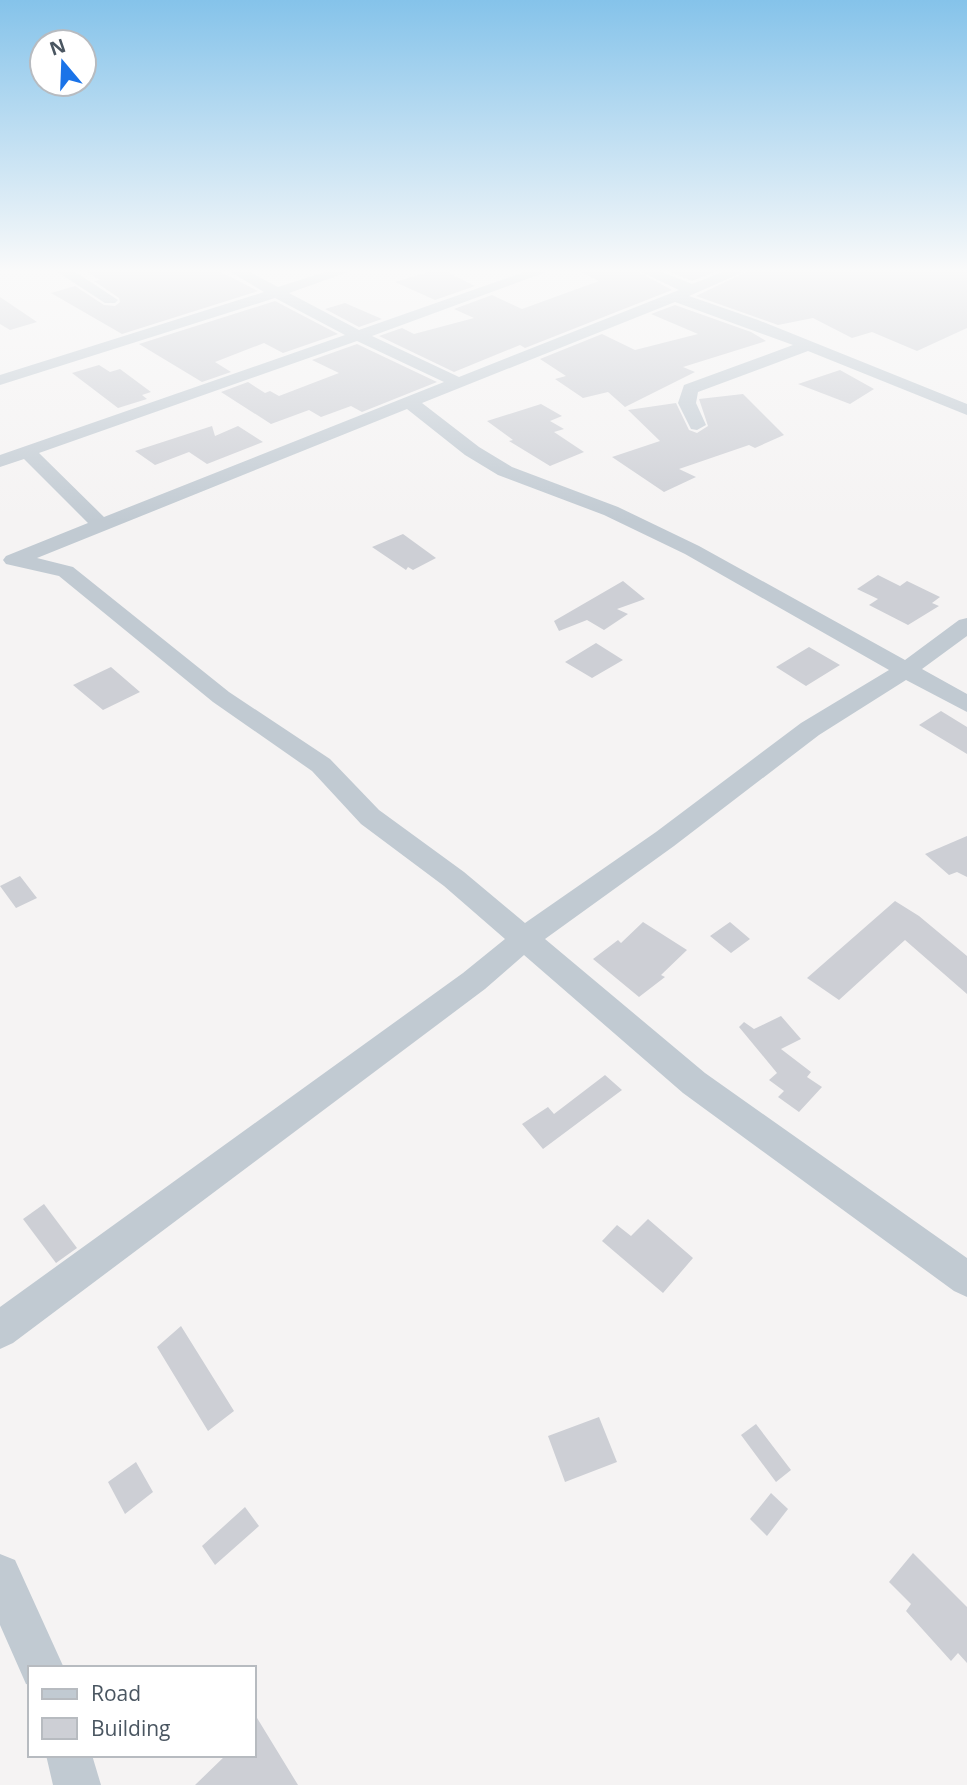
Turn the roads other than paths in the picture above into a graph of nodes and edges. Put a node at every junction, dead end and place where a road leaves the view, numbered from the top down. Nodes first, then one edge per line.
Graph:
1 (82, 354) edge
2 (307, 354) edge
3 (398, 354) edge
4 (531, 354) edge
5 (784, 354) edge
6 (828, 354) edge
7 (0, 380) edge
8 (459, 383) junction
9 (410, 403) junction
10 (967, 410) edge
11 (697, 425) dead end
12 (27, 452) junction
13 (0, 461) edge
14 (101, 525) junction
15 (61, 540) junction
16 (8, 562) edge
17 (66, 571) junction
18 (967, 625) edge
19 (907, 669) junction
20 (967, 704) edge
21 (524, 938) junction
22 (967, 1279) edge
23 (0, 1330) edge
24 (0, 1575) edge
25 (41, 1666) edge
26 (70, 1757) edge
27 (77, 1785) edge

1 - 7 street
2 - 12 street
3 - 8 street
4 - 8 street
5 - 11 street
6 - 10 street
8 - 9 street
9 - 14 street
9 - 19 street
12 - 13 street
12 - 14 street
14 - 15 street
15 - 16 street
15 - 17 street
16 - 17 street
17 - 21 street
18 - 19 street
19 - 20 street
19 - 21 street
21 - 22 street
21 - 23 street
24 - 25 street
26 - 27 street

